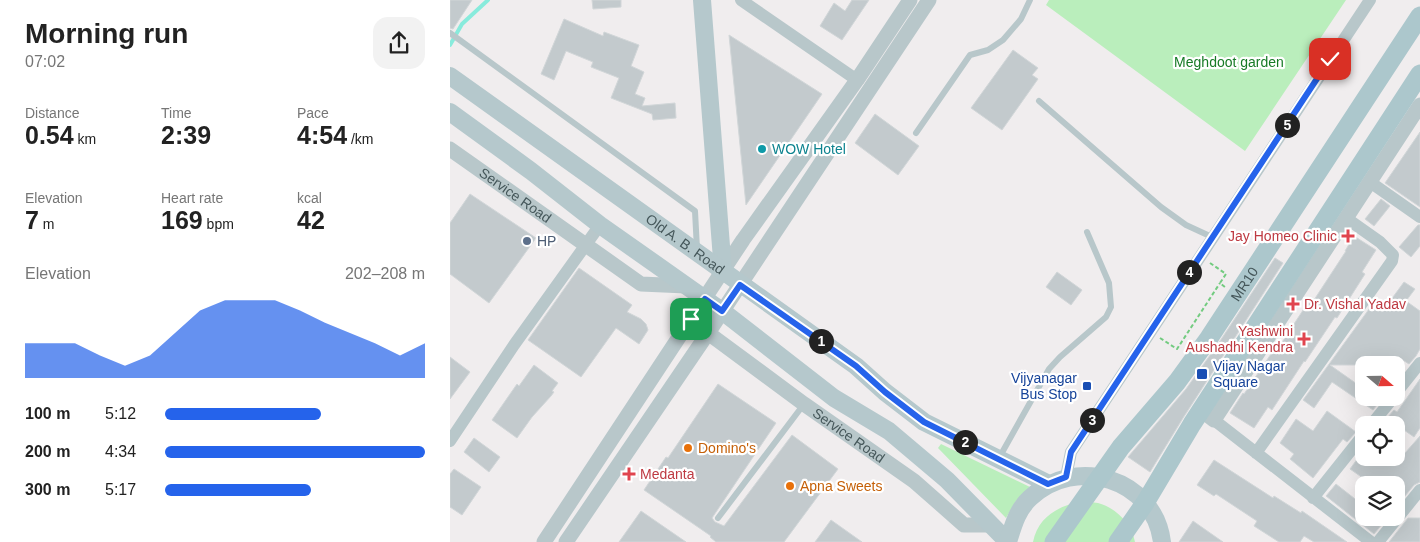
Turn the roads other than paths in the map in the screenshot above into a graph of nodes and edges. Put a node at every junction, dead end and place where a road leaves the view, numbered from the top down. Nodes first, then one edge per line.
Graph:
1 (702, 0) edge
2 (741, 0) edge
3 (910, 0) edge
4 (929, 0) edge
5 (1030, 0) edge
6 (1370, 0) edge
7 (1420, 16) edge
8 (450, 33) edge
9 (1420, 74) edge
10 (453, 79) edge
11 (857, 80) junction
12 (1039, 101) dead end
13 (450, 112) edge
14 (1417, 115) edge
15 (916, 133) dead end
16 (450, 149) edge
17 (1370, 182) junction
18 (1420, 217) edge
19 (1346, 218) junction
20 (600, 225) junction
21 (1087, 232) dead end
22 (1212, 237) junction
23 (585, 245) junction
24 (697, 253) junction
25 (724, 272) junction
26 (740, 285) junction
27 (686, 286) junction
28 (705, 299) junction
29 (722, 311) junction
30 (708, 333) junction
31 (1420, 363) edge
32 (1405, 382) edge
33 (804, 404) junction
34 (1386, 406) edge
35 (1207, 415) junction
36 (1378, 416) edge
37 (450, 441) edge
38 (1355, 445) edge
39 (1256, 453) junction
40 (998, 459) junction
41 (1101, 476) junction
42 (1066, 477) junction
43 (1048, 484) junction
44 (1420, 490) edge
45 (1313, 498) junction
46 (1145, 503) junction
47 (718, 518) dead end
48 (990, 533) edge
49 (544, 542) edge
50 (566, 542) edge
51 (1008, 542) edge
52 (1054, 542) edge
53 (1118, 542) edge
54 (1162, 542) edge
55 (1371, 542) edge
56 (1378, 542) edge

1 - 25 main road
2 - 11 street
3 - 11 street
4 - 26 street
5 - 15 lane
6 - 22 street
7 - 41 main road, MR10
8 - 24 lane
9 - 35 main road
10 - 24 main road, Old A. B. Road
11 - 25 street
12 - 22 lane
13 - 20 main road
14 - 17 street
16 - 23 street, Service Road
17 - 18 street
17 - 19 street
19 - 35 street
19 - 39 street
20 - 23 street
20 - 27 main road
21 - 40 lane
22 - 42 street
23 - 27 street, Service Road
23 - 37 street
24 - 25 main road, Old A. B. Road
25 - 26 main road, Old A. B. Road
25 - 28 street
26 - 29 street
26 - 40 main road, Old A. B. Road
27 - 28 main road
28 - 29 main road
28 - 49 street
29 - 30 street
29 - 48 main road
30 - 33 street, Service Road
30 - 50 street
31 - 32 street
33 - 47 lane
33 - 48 street, Service Road
34 - 36 street
35 - 39 street
35 - 46 main road
38 - 45 street
39 - 45 street
40 - 43 main road, Old A. B. Road
41 - 42 main road
41 - 46 main road
41 - 52 main road, MR10
42 - 43 main road
43 - 51 main road
44 - 56 street
45 - 55 street
46 - 53 main road
46 - 54 main road
48 - 51 main road

